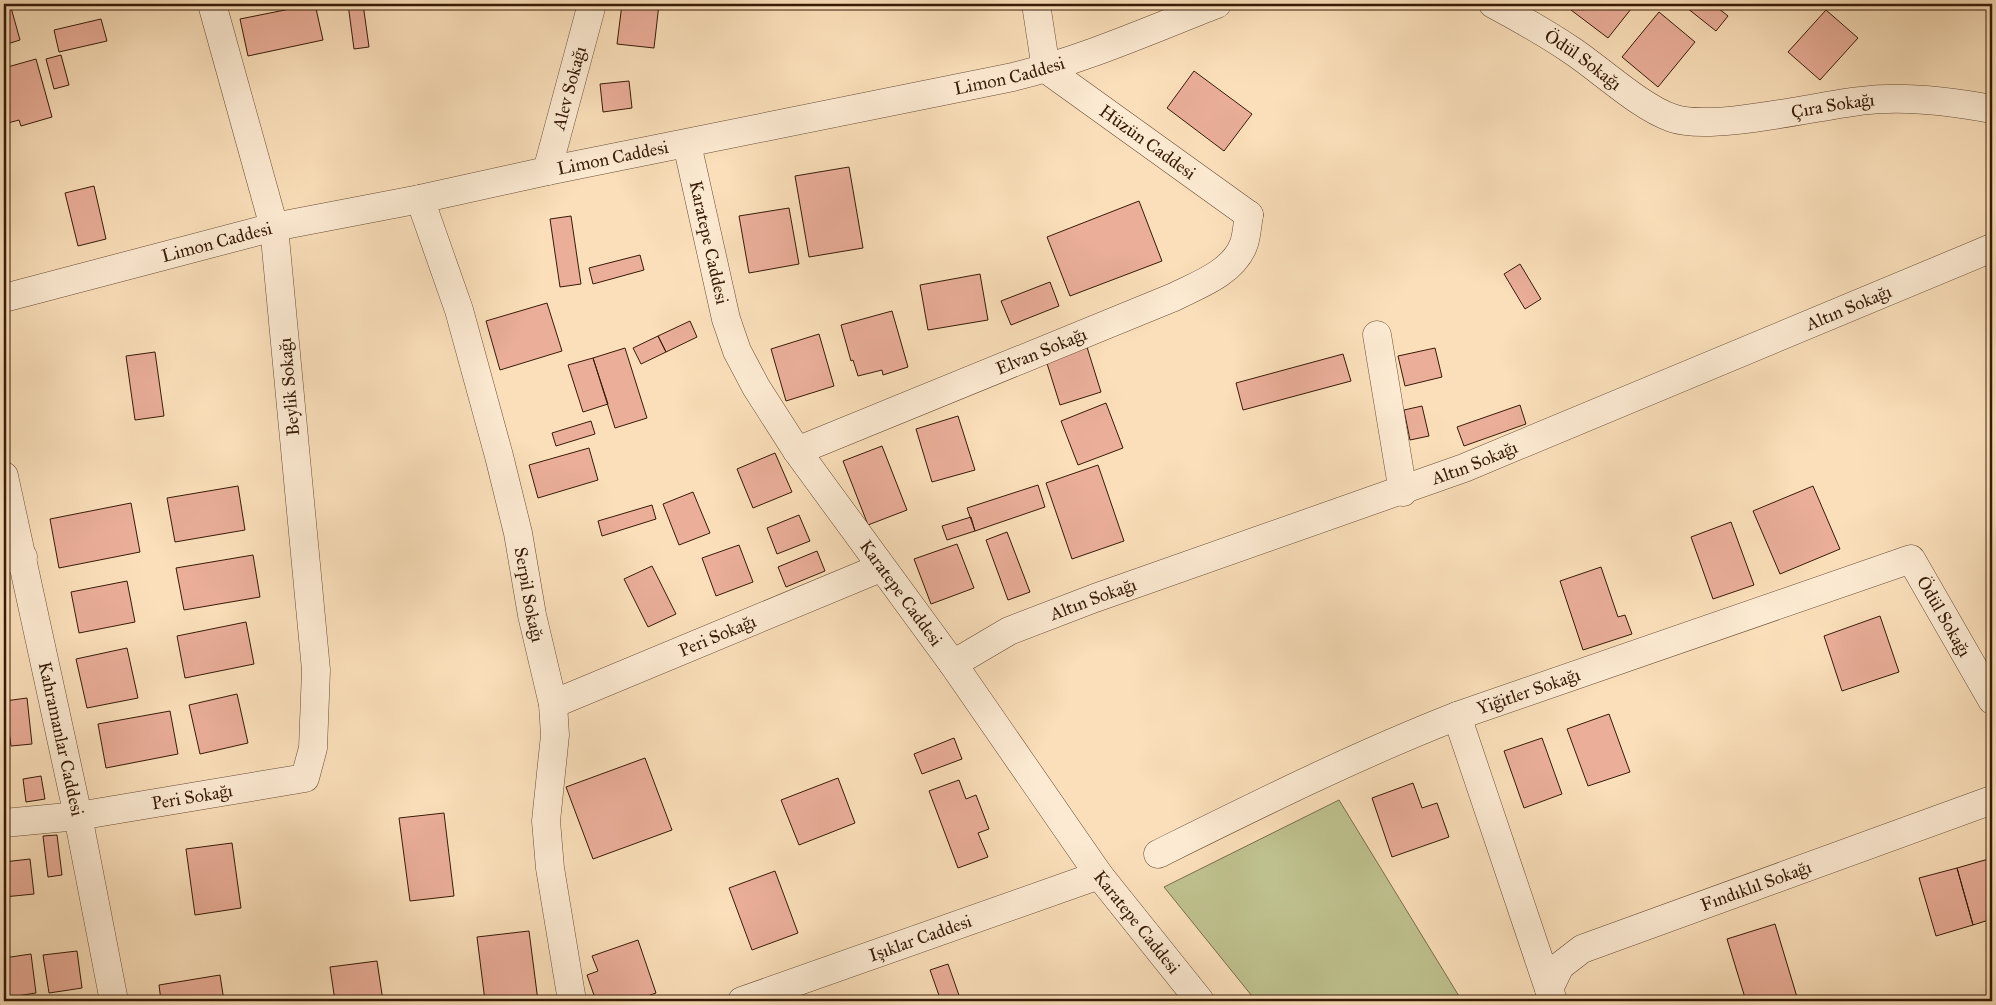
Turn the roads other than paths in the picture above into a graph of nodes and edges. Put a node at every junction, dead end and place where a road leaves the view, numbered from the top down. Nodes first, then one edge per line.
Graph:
1 (212, 4) edge
2 (592, 4) edge
3 (1036, 4) edge
4 (1217, 4) edge
5 (1492, 4) edge
6 (1046, 69) junction
7 (1992, 109) edge
8 (1673, 118) joint
9 (687, 144) junction
10 (547, 171) junction
11 (420, 199) junction
12 (1249, 215) joint
13 (274, 227) junction
14 (1992, 248) edge
15 (4, 298) edge
16 (1377, 335) dead end
17 (797, 451) junction
18 (4, 476) edge
19 (1402, 492) junction
20 (13, 558) edge
21 (1911, 558) joint
22 (880, 568) junction
23 (953, 664) junction
24 (1992, 700) edge
25 (553, 704) junction
26 (1457, 716) junction
27 (305, 778) joint
28 (1992, 800) edge
29 (78, 816) junction
30 (4, 824) edge
31 (1158, 854) dead end
32 (1099, 875) junction
33 (1551, 995) edge
34 (114, 1001) edge
35 (572, 1001) edge
36 (742, 1001) edge
37 (1200, 1001) edge

1 - 13 street, Beylik Sokağı
2 - 10 street, Alev Sokağı
3 - 6 street
4 - 6 street, Limon Caddesi
5 - 8 street, Ödül Sokağı
6 - 9 street, Limon Caddesi
6 - 12 street, Hüzün Caddesi
7 - 8 street, Çıra Sokağı
9 - 10 street, Limon Caddesi
9 - 17 street, Karatepe Caddesi
10 - 11 street, Limon Caddesi
11 - 13 street, Limon Caddesi
11 - 25 street, Serpil Sokağı
12 - 17 street, Elvan Sokağı
13 - 15 street, Limon Caddesi
13 - 27 street, Beylik Sokağı
14 - 19 street, Altın Sokağı
16 - 19 street
17 - 22 street, Karatepe Caddesi
18 - 20 street, Kahramanlar Caddesi
19 - 23 street, Altın Sokağı
20 - 29 street, Kahramanlar Caddesi
21 - 24 street, Ödül Sokağı
21 - 26 street, Yiğitler Sokağı
22 - 23 street, Karatepe Caddesi
22 - 25 street, Peri Sokağı
23 - 32 street, Karatepe Caddesi
25 - 35 street, Serpil Sokağı
26 - 31 street, Yiğitler Sokağı
26 - 33 street
27 - 29 street, Peri Sokağı
28 - 33 street, Fındıklıl Sokağı
29 - 30 street, Peri Sokağı
29 - 34 street, Kahramanlar Caddesi
32 - 36 street, Işıklar Caddesi
32 - 37 street, Karatepe Caddesi

